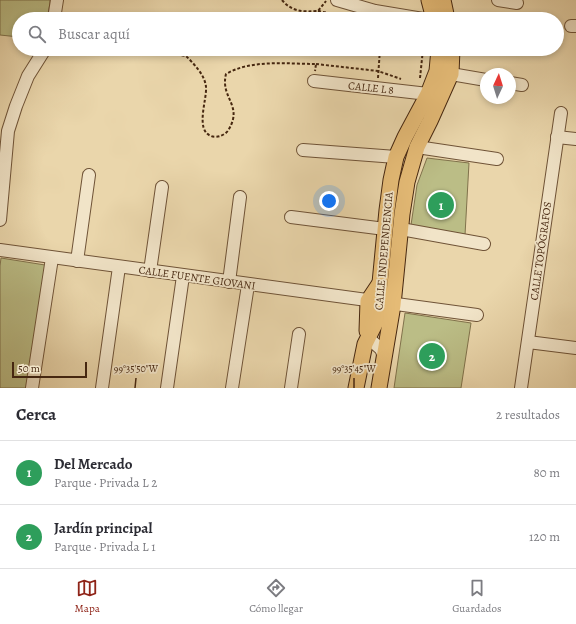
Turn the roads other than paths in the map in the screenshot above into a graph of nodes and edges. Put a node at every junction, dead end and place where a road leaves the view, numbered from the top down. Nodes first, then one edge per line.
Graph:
1 (57, 0) edge
2 (337, 0) edge
3 (429, 0) edge
4 (443, 0) edge
5 (498, 0) edge
6 (517, 3) dead end
7 (55, 12) edge
8 (381, 12) edge
9 (432, 12) edge
10 (446, 12) edge
11 (41, 56) edge
12 (438, 56) edge
13 (452, 56) edge
14 (451, 74) junction
15 (480, 79) edge
16 (314, 82) road end
17 (424, 94) junction
18 (561, 113) dead end
19 (4, 130) edge
20 (557, 137) junction
21 (576, 139) edge
22 (417, 147) junction
23 (303, 150) dead end
24 (396, 157) junction
25 (497, 159) dead end
26 (89, 175) dead end
27 (162, 187) dead end
28 (240, 198) dead end
29 (290, 217) dead end
30 (0, 220) edge
31 (385, 229) junction
32 (401, 229) junction
33 (484, 244) dead end
34 (0, 250) edge
35 (52, 258) junction
36 (77, 261) junction
37 (119, 267) junction
38 (150, 271) junction
39 (183, 276) junction
40 (229, 282) junction
41 (248, 285) junction
42 (381, 303) junction
43 (477, 315) dead end
44 (299, 334) dead end
45 (367, 337) junction
46 (528, 342) junction
47 (576, 348) edge
48 (385, 359) junction
49 (32, 388) edge
50 (102, 388) edge
51 (168, 388) edge
52 (232, 388) edge
53 (291, 388) edge
54 (356, 388) edge
55 (379, 388) edge
56 (521, 388) edge

1 - 7 street
2 - 8 street
3 - 9 main road
4 - 10 main road
5 - 6 street
11 - 19 street
12 - 17 main road, CALLE INDEPENDENCIA
13 - 14 main road, CALLE INDEPENDENCIA
14 - 15 street
14 - 22 main road, CALLE INDEPENDENCIA
16 - 17 street, CALLE L 8
17 - 24 main road, CALLE INDEPENDENCIA
18 - 20 street, CALLE TOPÓGRAFOS
19 - 30 street
20 - 21 street
20 - 46 street, CALLE TOPÓGRAFOS
22 - 25 street
22 - 32 main road, CALLE INDEPENDENCIA
23 - 24 street
24 - 31 main road, CALLE INDEPENDENCIA
26 - 36 street
27 - 38 street
28 - 40 street
29 - 31 street
31 - 42 main road, CALLE INDEPENDENCIA
32 - 33 street
32 - 42 main road, CALLE INDEPENDENCIA
34 - 35 street, CALLE FUENTE GIOVANI
35 - 36 street, CALLE FUENTE GIOVANI
35 - 49 street
36 - 37 street, CALLE FUENTE GIOVANI
37 - 38 street, CALLE FUENTE GIOVANI
37 - 50 street
38 - 39 street, CALLE FUENTE GIOVANI
39 - 40 street, CALLE FUENTE GIOVANI
39 - 51 street
40 - 41 street, CALLE FUENTE GIOVANI
41 - 42 street, CALLE FUENTE GIOVANI
41 - 52 street
42 - 43 street, CALLE FUENTE GIOVANI
42 - 45 main road, CALLE INDEPENDENCIA
42 - 48 main road, CALLE INDEPENDENCIA
44 - 53 street
45 - 48 street
45 - 54 main road, CALLE INDEPENDENCIA
46 - 47 street
46 - 56 street, CALLE TOPÓGRAFOS
48 - 55 main road, CALLE INDEPENDENCIA

